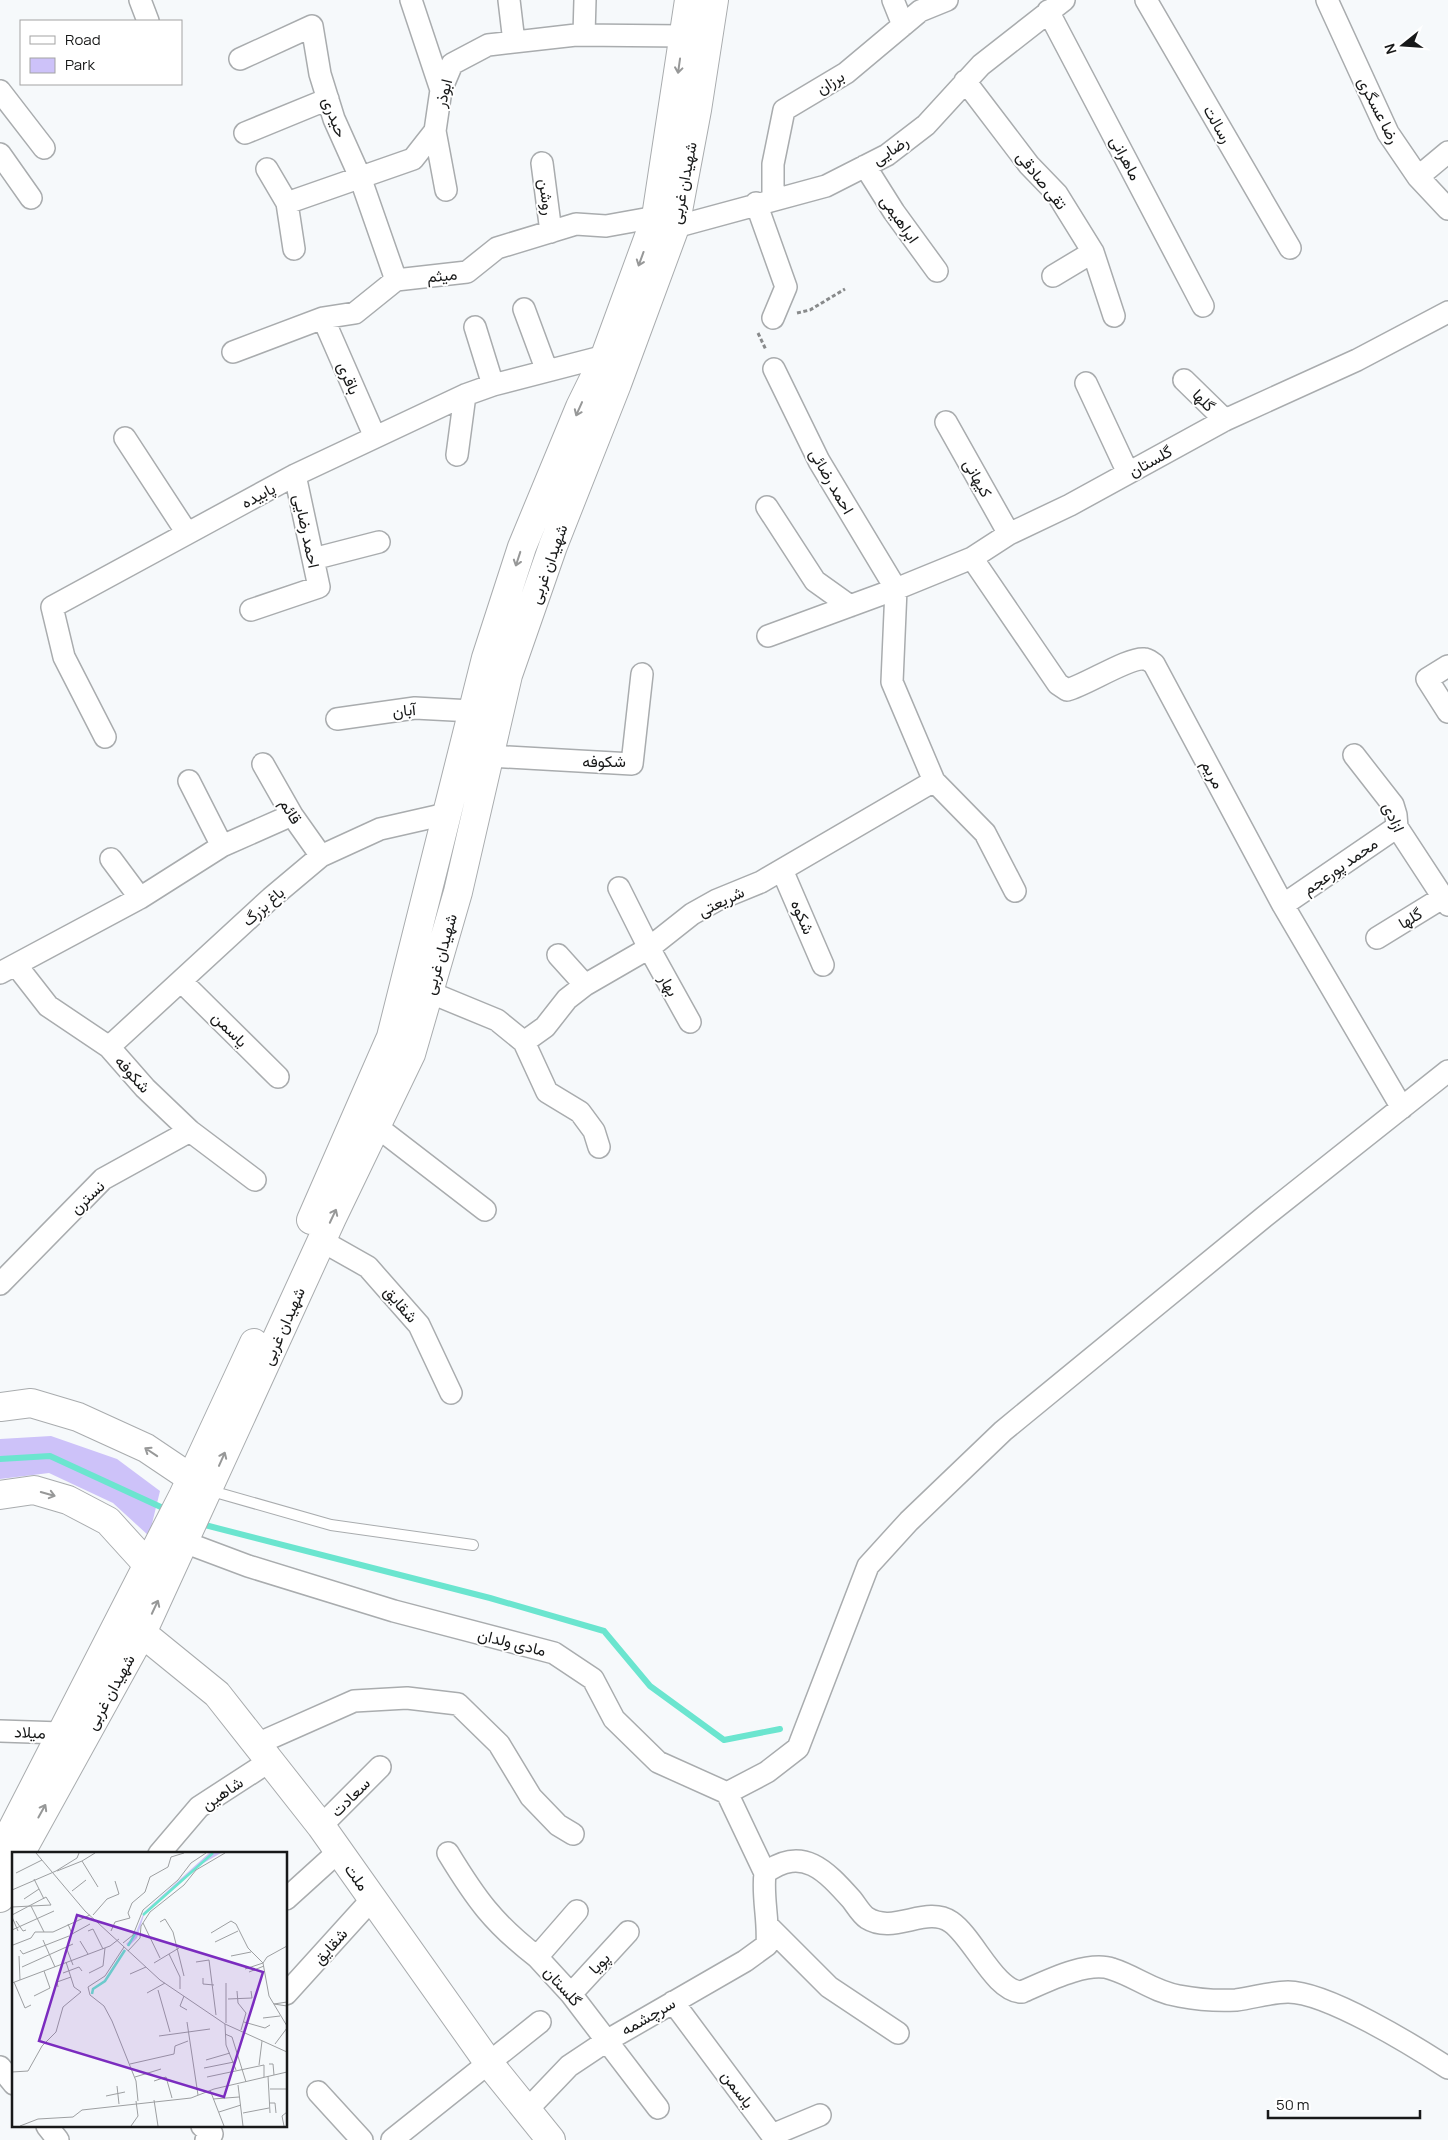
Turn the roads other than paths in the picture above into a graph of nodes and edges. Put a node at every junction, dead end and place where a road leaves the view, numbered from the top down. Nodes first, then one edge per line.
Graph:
1 (140, 0) edge
2 (411, 0) edge
3 (509, 0) edge
4 (585, 0) edge
5 (689, 0) edge
6 (714, 0) edge
7 (893, 0) edge
8 (947, 0) edge
9 (1146, 0) edge
10 (1327, 0) edge
11 (1056, 5) edge
12 (148, 20) edge
13 (903, 25) junction
14 (584, 35) junction
15 (684, 36) junction
16 (514, 42) junction
17 (240, 59) dead end
18 (965, 81) junction
19 (442, 90) junction
20 (0, 91) edge
21 (328, 99) junction
22 (436, 131) junction
23 (245, 133) dead end
24 (44, 148) dead end
25 (1448, 152) edge
26 (0, 154) edge
27 (542, 163) dead end
28 (865, 166) junction
29 (267, 169) dead end
30 (360, 177) junction
31 (1418, 177) junction
32 (446, 190) dead end
33 (31, 198) dead end
34 (765, 201) junction
35 (287, 203) junction
36 (1448, 209) edge
37 (665, 222) junction
38 (551, 232) junction
39 (1290, 248) dead end
40 (294, 249) dead end
41 (1094, 252) junction
42 (937, 271) dead end
43 (1053, 276) dead end
44 (396, 280) junction
45 (1204, 306) dead end
46 (524, 310) dead end
47 (1448, 312) edge
48 (1114, 316) dead end
49 (324, 318) junction
50 (773, 318) dead end
51 (475, 327) dead end
52 (233, 352) dead end
53 (605, 356) junction
54 (774, 369) dead end
55 (547, 371) junction
56 (1184, 380) dead end
57 (1086, 383) dead end
58 (494, 384) junction
59 (465, 395) junction
60 (1225, 420) junction
61 (946, 422) dead end
62 (375, 437) junction
63 (125, 438) dead end
64 (458, 454) dead end
65 (1128, 473) junction
66 (295, 475) junction
67 (767, 507) dead end
68 (187, 533) junction
69 (1009, 534) junction
70 (379, 542) dead end
71 (972, 558) junction
72 (313, 559) junction
73 (896, 589) junction
74 (850, 606) junction
75 (251, 610) dead end
76 (768, 636) dead end
77 (1448, 666) edge
78 (642, 674) dead end
79 (472, 711) junction
80 (1448, 712) edge
81 (337, 719) dead end
82 (105, 737) dead end
83 (489, 756) junction
84 (1354, 756) dead end
85 (263, 764) dead end
86 (189, 781) dead end
87 (934, 781) junction
88 (292, 814) junction
89 (446, 814) junction
90 (1397, 827) junction
91 (222, 846) junction
92 (321, 856) junction
93 (111, 859) dead end
94 (782, 870) junction
95 (619, 888) dead end
96 (1015, 891) dead end
97 (140, 898) junction
98 (1445, 901) edge
99 (1283, 906) junction
100 (1377, 938) dead end
101 (649, 948) junction
102 (558, 955) dead end
103 (824, 965) dead end
104 (8, 969) edge
105 (181, 981) junction
106 (585, 985) junction
107 (429, 992) junction
108 (690, 1022) dead end
109 (524, 1042) junction
110 (109, 1047) junction
111 (1448, 1070) edge
112 (278, 1077) dead end
113 (1402, 1108) junction
114 (376, 1126) junction
115 (190, 1131) junction
116 (600, 1147) dead end
117 (255, 1180) dead end
118 (485, 1210) dead end
119 (322, 1241) junction
120 (0, 1284) edge
121 (450, 1393) dead end
122 (0, 1407) edge
123 (200, 1485) junction
124 (0, 1495) edge
125 (184, 1542) junction
126 (473, 1545) dead end
127 (147, 1564) junction
128 (118, 1619) junction
129 (142, 1634) junction
130 (0, 1730) edge
131 (61, 1733) junction
132 (263, 1753) junction
133 (380, 1767) dead end
134 (727, 1792) junction
135 (321, 1826) junction
136 (573, 1834) dead end
137 (339, 1851) junction
138 (21, 1852) edge
139 (161, 1852) edge
140 (448, 1853) dead end
141 (0, 1854) edge
142 (12, 1871) edge
143 (764, 1873) junction
144 (288, 1897) edge
145 (0, 1898) edge
146 (373, 1898) junction
147 (577, 1911) dead end
148 (768, 1927) junction
149 (628, 1932) dead end
150 (537, 1957) junction
151 (288, 1992) edge
152 (571, 1994) junction
153 (673, 2002) junction
154 (540, 2022) dead end
155 (898, 2033) dead end
156 (608, 2040) junction
157 (488, 2062) junction
158 (0, 2067) edge
159 (1448, 2068) edge
160 (12, 2082) edge
161 (318, 2092) dead end
162 (658, 2108) dead end
163 (526, 2111) junction
164 (820, 2116) dead end
165 (204, 2128) edge
166 (206, 2140) edge
167 (362, 2140) edge
168 (392, 2140) edge
169 (551, 2140) edge

1 - 12 street
2 - 19 street
3 - 16 street
4 - 14 street
5 - 15 main road, شهیدان غربی
6 - 37 main road, شهیدان غربی
7 - 13 street
8 - 13 street, برزان
9 - 39 street, رسالت
10 - 31 street, رضا عسگری
11 - 18 street, رضایی
11 - 45 street, ماهرانی
13 - 34 street, برزان
14 - 15 street, ابوذر
14 - 16 street, ابوذر
15 -> 37 main road, شهیدان غربی
16 - 19 street, ابوذر
17 - 21 street, حیدری
18 - 28 street, رضایی
18 - 41 street, تقی صادقی
19 - 22 street, ابوذر
20 - 24 street
21 - 23 street
21 - 30 street, حیدری
22 - 30 street
22 - 32 street
25 - 31 street
26 - 33 street
27 - 38 street, روشن
28 - 34 street, رضایی
28 - 42 street, ابراهیمی
29 - 35 street
30 - 35 street
30 - 44 street, حیدری
31 - 36 street, رضا عسگری
34 - 37 street, رضایی
34 - 50 street
35 - 40 street
37 - 38 street, میثم
37 -> 53 main road, شهیدان غربی
37 - 83 main road, شهیدان غربی
38 - 44 street, میثم
41 - 43 street
41 - 48 street, تقی صادقی
44 - 49 street
46 - 55 street
47 - 60 street, گلستان
49 - 52 street
49 - 62 street, باقری
51 - 58 street
53 - 55 street, پابیده
53 -> 79 main road, شهیدان غربی
54 - 73 street, احمد رضائی
55 - 58 street, پابیده
56 - 60 street, گلها
57 - 65 street
58 - 59 street, پابیده
59 - 62 street, پابیده
59 - 64 street
60 - 65 street, گلستان
61 - 69 street, کیهانی
62 - 66 street, پابیده
63 - 68 street
65 - 69 street, گلستان
66 - 68 street, پابیده
66 - 72 street, احمد رضایی
67 - 74 street
68 - 82 street, پابیده
69 - 71 street, گلستان
70 - 72 street
71 - 73 street, گلستان
71 - 99 street, مریم
72 - 75 street, احمد رضایی
73 - 74 street, گلستان
73 - 87 street
74 - 76 street, گلستان
77 - 80 street
78 - 83 street, شکوفه
79 - 81 street, آبان
79 - 89 main road, شهیدان غربی
83 - 107 main road, شهیدان غربی
84 - 90 street, ازادی
85 - 88 street, قائم
86 - 91 street
87 - 94 street, شریعتی
87 - 96 street
88 - 91 street, شکوفه
88 - 92 street, قائم
89 - 92 street, باغ بزرگ
89 - 123 main road, شهیدان غربی
90 - 98 street, ازادی
90 - 99 street, محمد پورعجم
91 - 97 street, شکوفه
92 - 105 street, باغ بزرگ
93 - 97 street
94 - 101 street, شریعتی
94 - 103 street, شکوه
95 - 101 street, بهار
97 - 104 street, شکوفه
98 - 100 street, گلها
99 - 113 street, مریم
101 - 106 street, شریعتی
101 - 108 street, بهار
102 - 106 street
104 - 110 street, شکوفه
105 - 110 street, باغ بزرگ
105 - 112 street, یاسمن
106 - 109 street, شریعتی
107 - 109 street
107 - 114 main road, شهیدان غربی
109 - 116 street
110 - 115 street, شکوفه
111 - 113 street
113 - 134 street
114 - 118 street
119 -> 114 main road, شهیدان غربی
115 - 117 street, شکوفه
115 - 120 street, نسترن
119 - 121 street, شقایق
123 -> 119 main road, شهیدان غربی
123 -> 122 main road
123 - 125 main road, شهیدان غربی
123 - 126 lane
123 - 127 main road, شهیدان غربی
124 -> 127 main road
129 -> 125 main road, شهیدان غربی
125 - 134 street, مادی ولدان
127 - 128 main road, شهیدان غربی
128 - 129 main road, ملت
128 - 131 main road, شهیدان غربی
129 - 132 main road, ملت
138 -> 129 main road, شهیدان غربی
130 - 131 street, میلاد
131 - 141 main road, شهیدان غربی
132 - 135 main road, ملت
132 - 136 street, شاهین
132 - 139 street, شاهین
133 - 135 street, سعادت
134 - 143 street
135 - 137 main road, ملت
137 - 144 street
137 - 146 main road, ملت
140 - 150 street
142 - 145 main road
143 - 148 street, سرچشمه
143 - 159 street
146 - 151 street, شقایق
146 - 157 main road, ملت
147 - 150 street, گلستان
148 - 153 street, سرچشمه
148 - 155 street
149 - 152 street, پویا
150 - 152 street, گلستان
152 - 156 street, گلستان
153 - 156 street, سرچشمه
153 - 164 street, یاسمن
154 - 157 street
156 - 162 street, گلستان
156 - 163 street, سرچشمه
157 - 163 main road, ملت
157 - 168 street
158 - 160 street
161 - 167 street
163 - 169 main road, ملت
165 - 166 street

